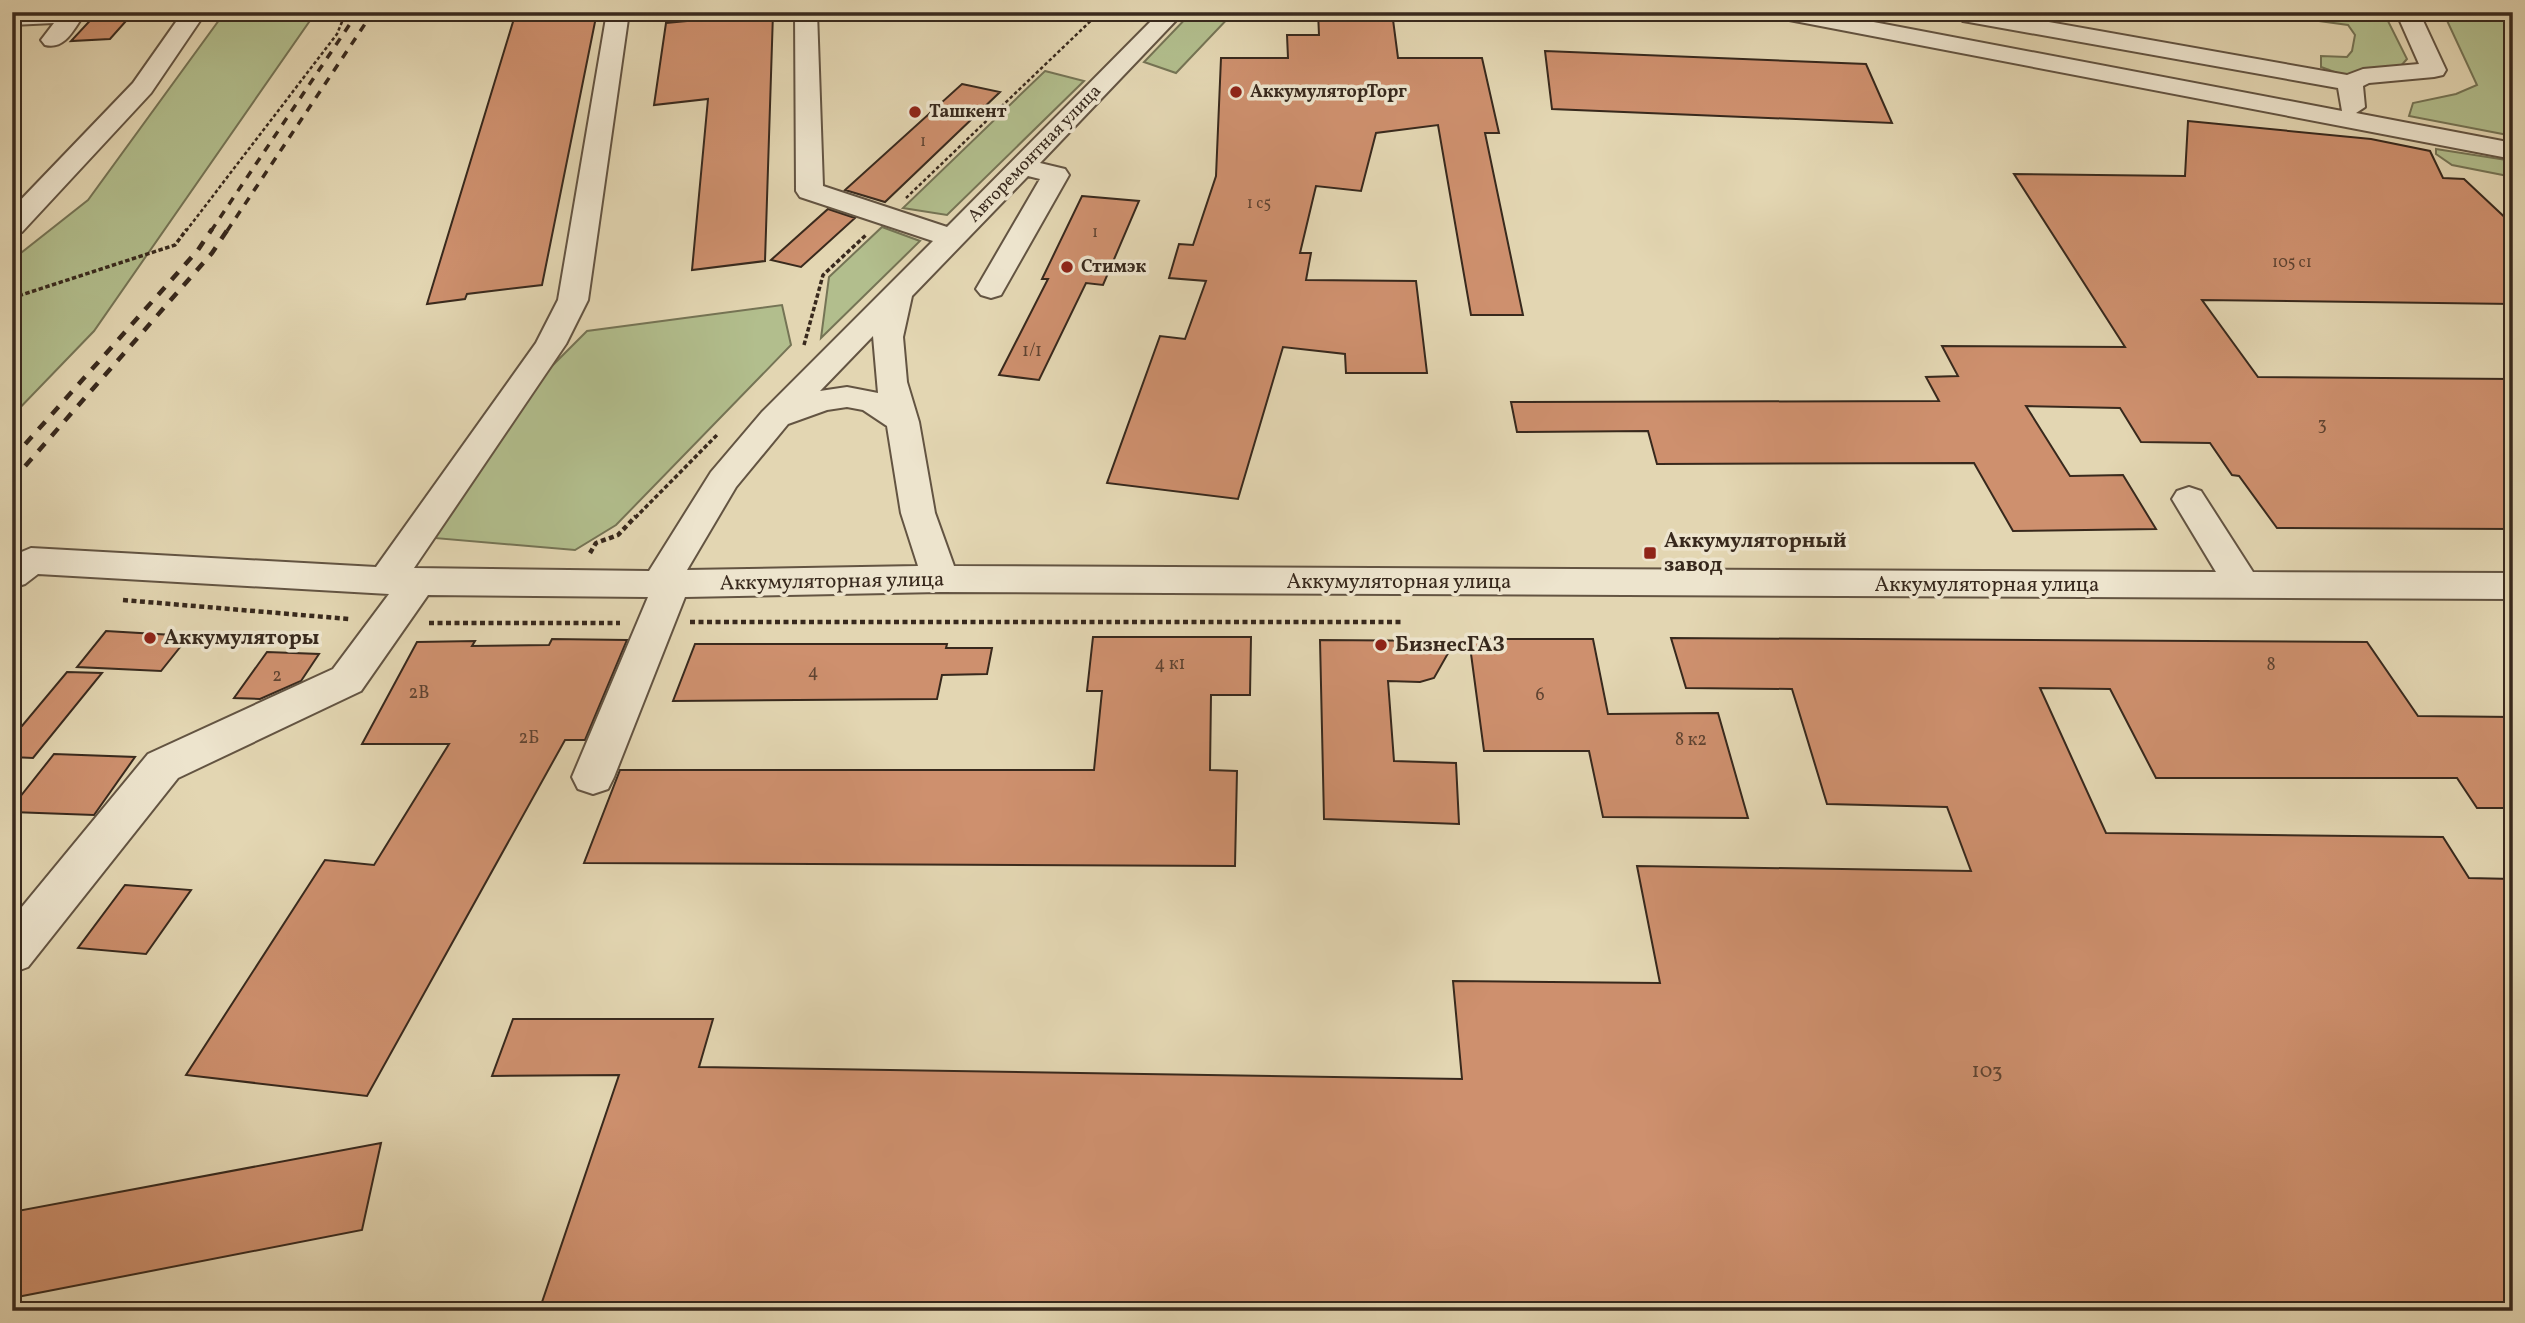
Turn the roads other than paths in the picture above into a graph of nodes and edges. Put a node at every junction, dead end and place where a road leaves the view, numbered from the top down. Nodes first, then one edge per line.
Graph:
1 (195, 12) edge
2 (618, 12) edge
3 (806, 12) edge
4 (1173, 12) edge
5 (1784, 12) edge
6 (2407, 12) edge
7 (1963, 14) dead end
8 (12, 18) edge
9 (2078, 23) edge
10 (52, 40) dead end
11 (2350, 83) junction
12 (2353, 119) junction
13 (2513, 150) edge
14 (1022, 166) junction
15 (993, 197) junction
16 (1038, 206) junction
17 (12, 226) edge
18 (953, 238) junction
19 (991, 289) dead end
20 (897, 295) junction
21 (774, 419) junction
22 (903, 422) junction
23 (2189, 499) dead end
24 (12, 575) edge
25 (940, 579) junction
26 (401, 582) junction
27 (666, 584) junction
28 (2243, 585) junction
29 (2513, 586) edge
30 (593, 777) dead end
31 (12, 953) edge

1 - 17 street
2 - 26 street
3 - 18 street
4 - 14 street, Авторемонтная улица
5 - 12 street
6 - 11 street
7 - 9 street
8 - 10 street
9 - 11 street
11 - 12 street
12 - 13 street
14 - 15 street, Авторемонтная улица
14 - 16 street
15 - 16 street
15 - 18 street, Авторемонтная улица
16 - 19 street
18 - 20 street, Авторемонтная улица
20 - 21 street
20 - 22 street
21 - 22 street
21 - 27 street
22 - 25 street
23 - 28 street
24 - 26 street, Аккумуляторная улица
25 - 27 street, Аккумуляторная улица
25 - 28 street, Аккумуляторная улица
26 - 27 street, Аккумуляторная улица
26 - 31 street
27 - 30 street
28 - 29 street, Аккумуляторная улица

